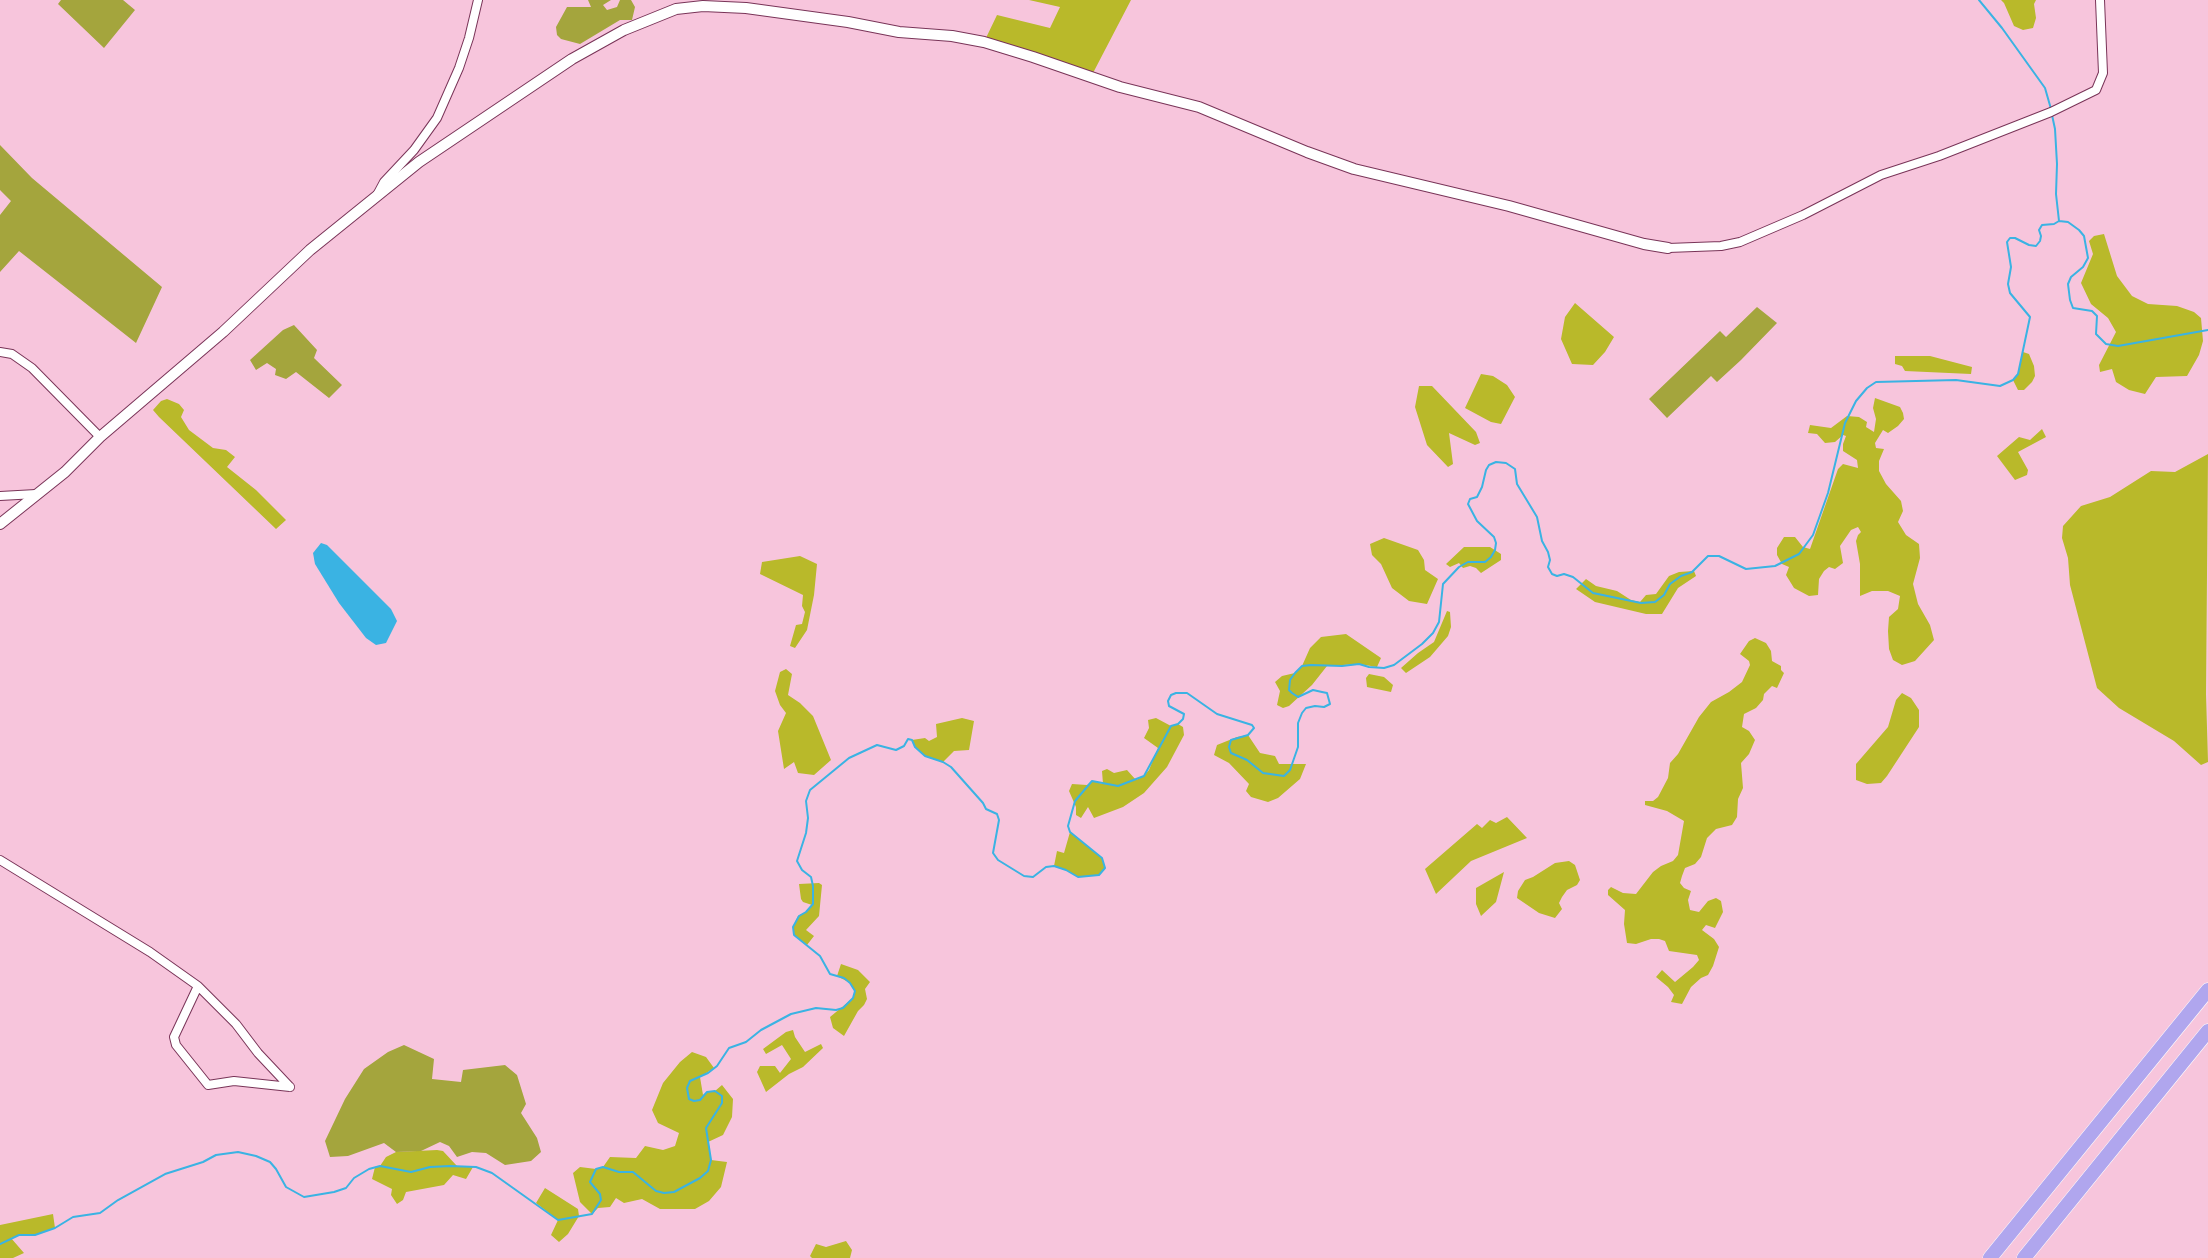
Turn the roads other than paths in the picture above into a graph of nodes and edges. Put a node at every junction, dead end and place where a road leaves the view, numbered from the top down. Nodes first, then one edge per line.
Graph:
1 (478, 0) edge
2 (2100, 0) edge
3 (376, 196) junction
4 (1668, 248) joint
5 (0, 352) edge
6 (100, 437) junction
7 (36, 494) junction
8 (0, 496) edge
9 (0, 524) edge
10 (0, 860) edge
11 (198, 986) junction
12 (2208, 990) edge
13 (2208, 1031) edge
14 (1990, 1258) edge
15 (2024, 1258) edge

1 - 3 street
2 - 4 street
3 - 4 street
3 - 6 street
5 - 6 street
6 - 7 street
7 - 8 street
7 - 9 street
10 - 11 street
11 - 11 street
12 - 14 highway
13 - 15 highway

